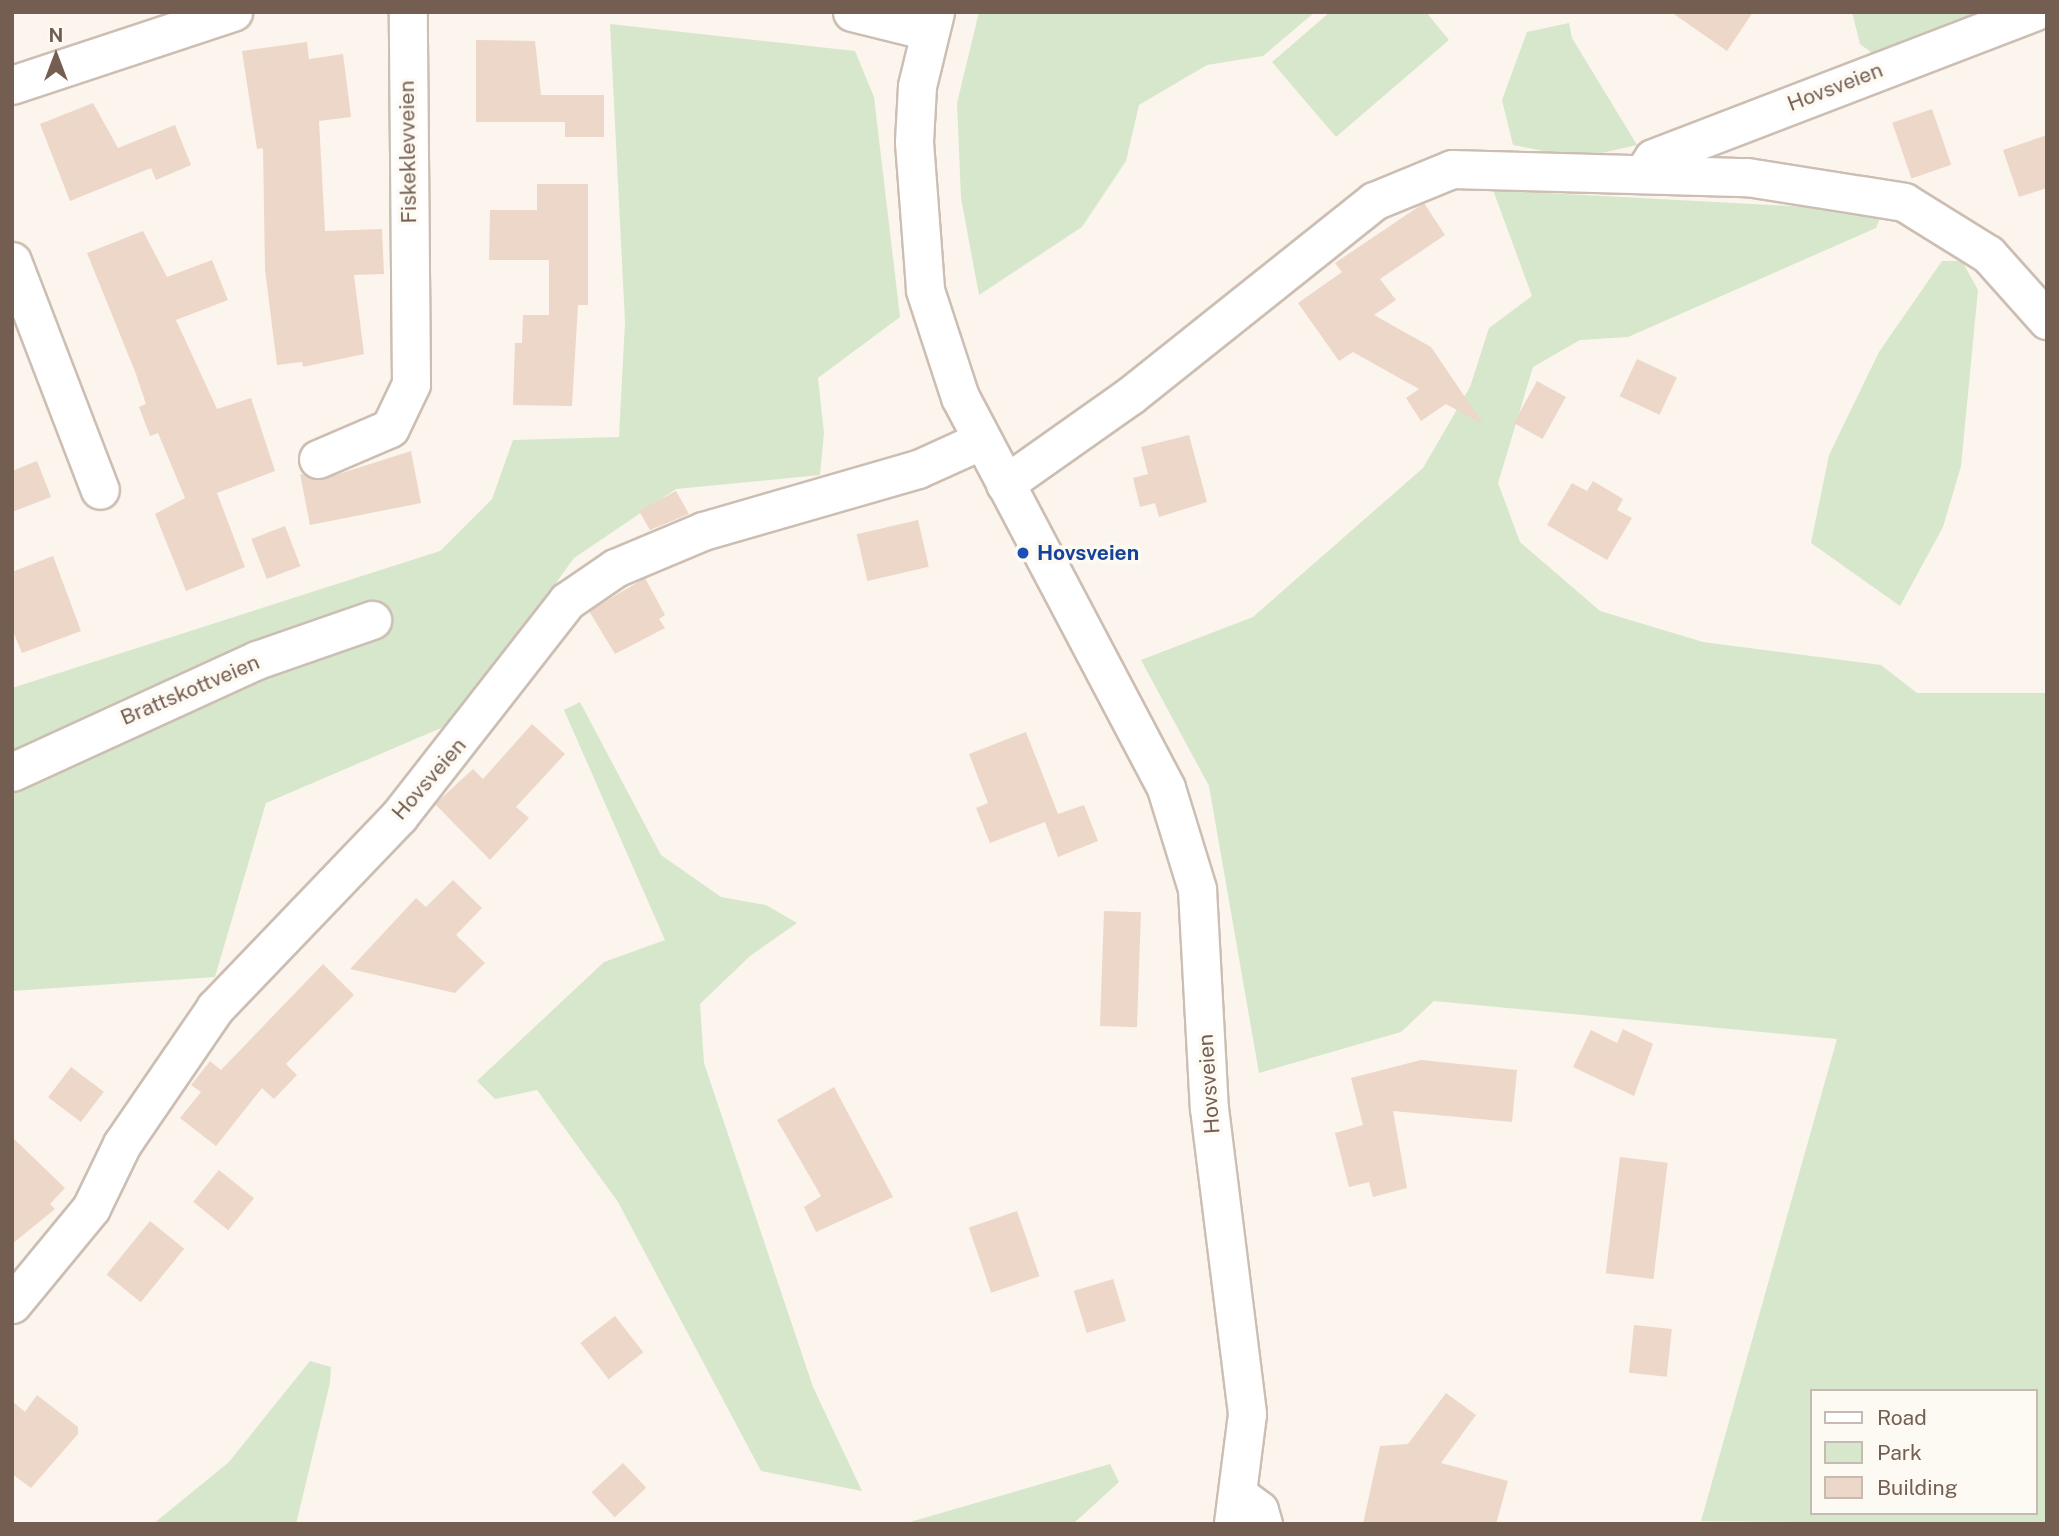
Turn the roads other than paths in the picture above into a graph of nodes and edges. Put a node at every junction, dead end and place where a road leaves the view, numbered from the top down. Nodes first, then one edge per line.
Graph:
1 (233, 12) edge
2 (408, 12) edge
3 (852, 12) edge
4 (2034, 12) edge
5 (932, 22) edge
6 (12, 85) edge
7 (1723, 131) junction
8 (1643, 173) junction
9 (1734, 177) junction
10 (12, 261) edge
11 (2047, 320) edge
12 (982, 440) junction
13 (318, 459) dead end
14 (1005, 484) junction
15 (100, 491) dead end
16 (372, 620) dead end
17 (12, 772) edge
18 (12, 1304) edge
19 (1236, 1509) edge
20 (1263, 1524) edge

1 - 6 street
2 - 13 street, Fiskeklevveien
3 - 5 street
4 - 7 street, Hovsveien
5 - 12 street, Hovsveien
7 - 8 street, Hovsveien
7 - 9 street
8 - 9 street
8 - 14 street
9 - 11 street
10 - 15 street
12 - 14 street, Hovsveien
12 - 18 street, Hovsveien
14 - 19 street, Hovsveien
16 - 17 street, Brattskottveien
19 - 20 street

